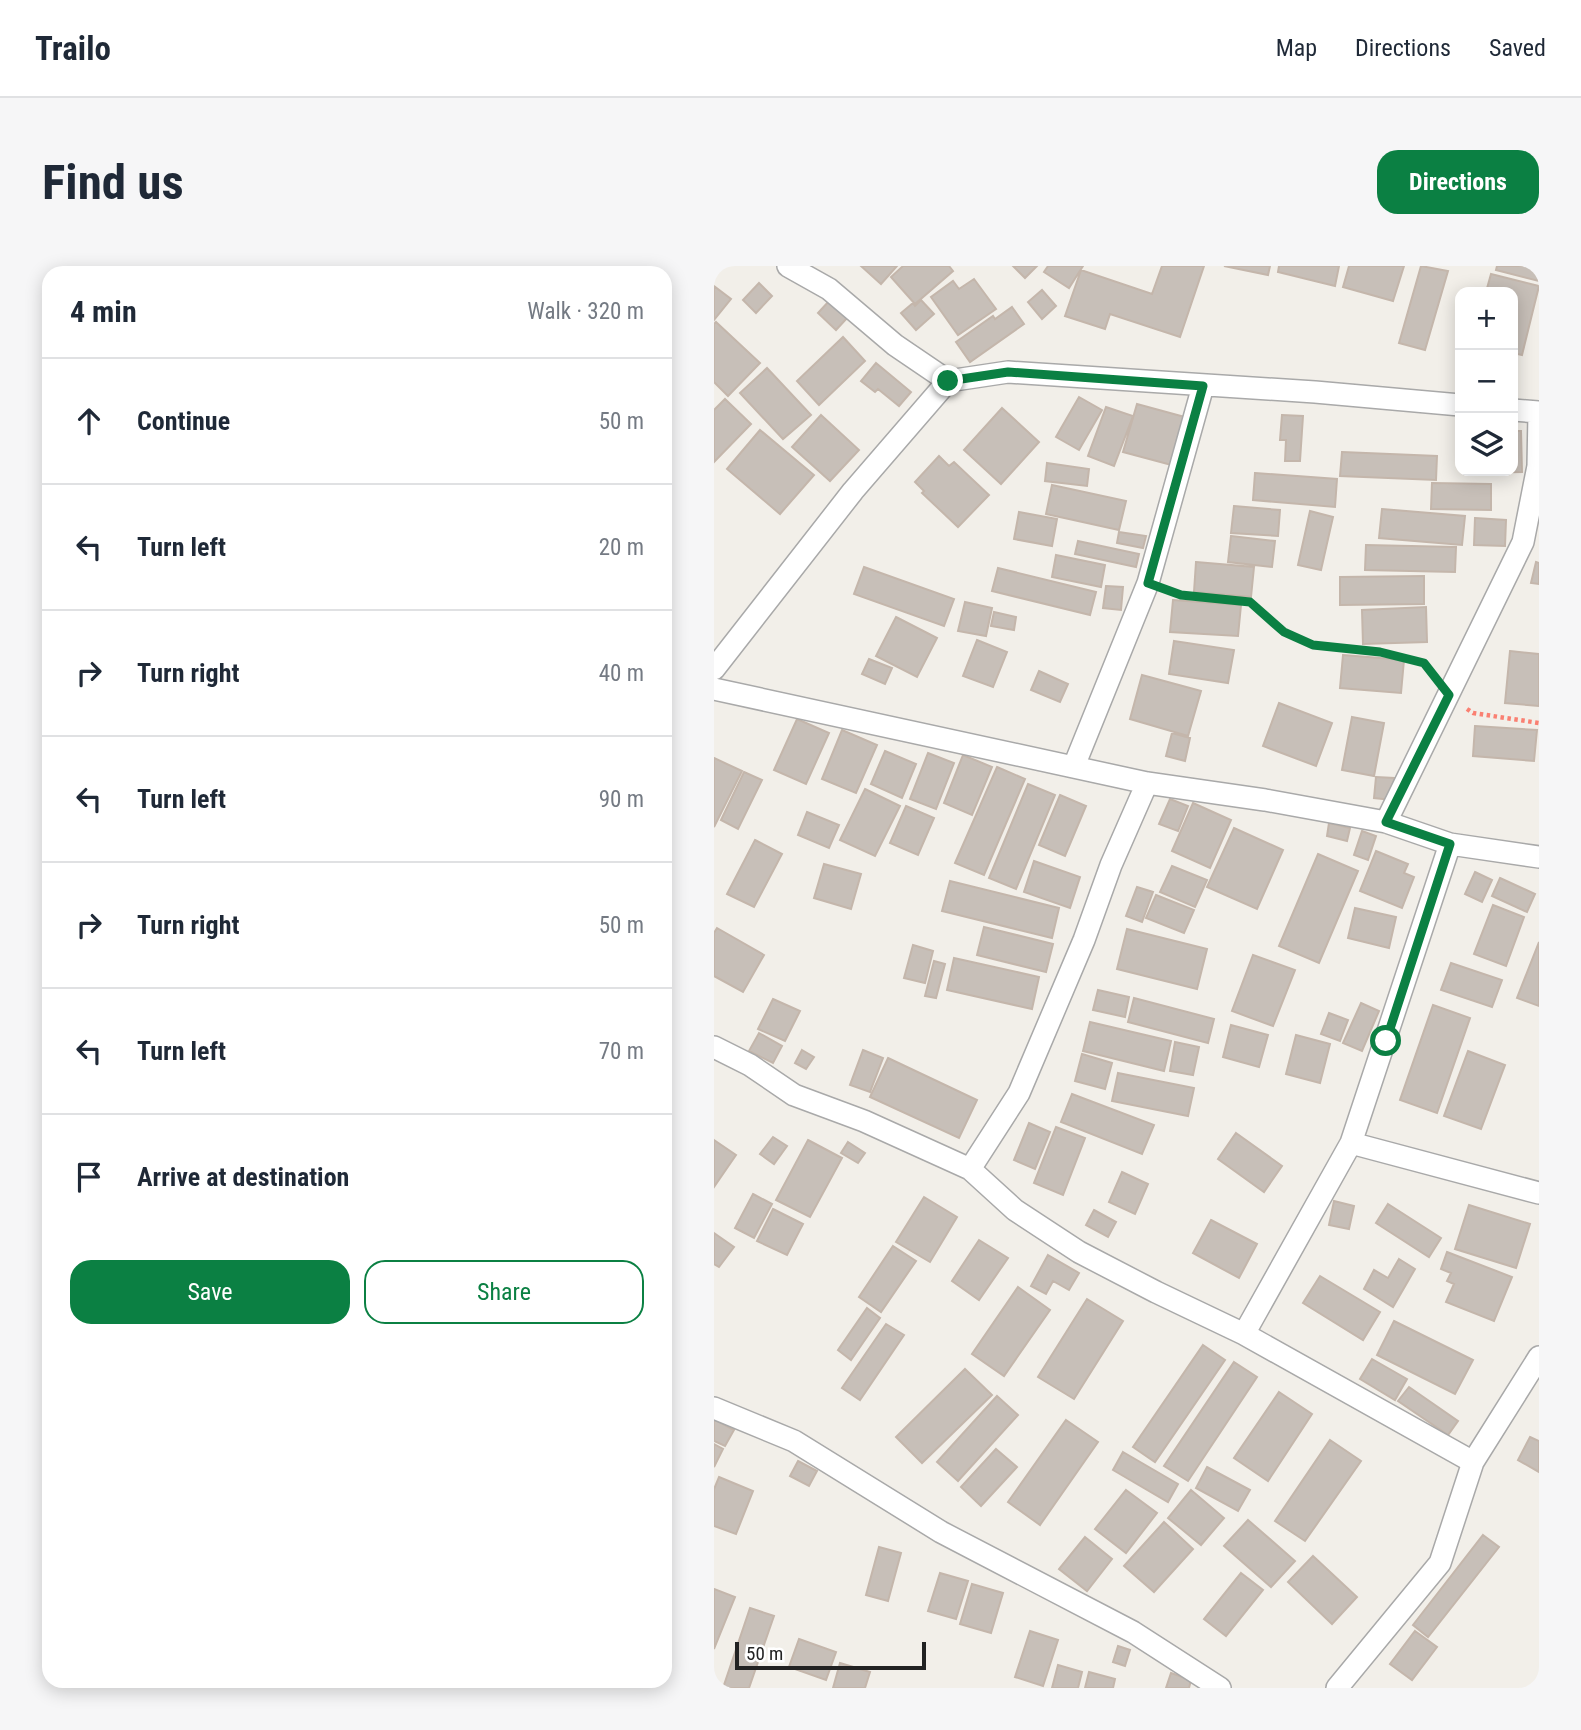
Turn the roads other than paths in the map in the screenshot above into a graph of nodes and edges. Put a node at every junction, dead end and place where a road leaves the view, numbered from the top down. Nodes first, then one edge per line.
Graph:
1 (788, 266) edge
2 (948, 381) junction
3 (1203, 386) junction
4 (1455, 405) edge
5 (1518, 410) edge
6 (1539, 412) edge
7 (714, 669) edge
8 (714, 689) edge
9 (1074, 766) junction
10 (1147, 783) junction
11 (1386, 822) junction
12 (1450, 844) junction
13 (1539, 858) edge
14 (714, 1047) edge
15 (1350, 1143) junction
16 (970, 1169) junction
17 (1539, 1194) edge
18 (1244, 1334) junction
19 (1539, 1357) edge
20 (714, 1408) edge
21 (1473, 1462) junction
22 (1220, 1688) edge
23 (1337, 1688) edge

1 - 2 street
2 - 3 street
2 - 7 street
3 - 4 street
3 - 9 street
5 - 6 street
6 - 11 street
8 - 9 street
9 - 10 street
10 - 11 street
10 - 16 street
11 - 12 street
12 - 13 street
12 - 15 street
14 - 16 street
15 - 17 street
15 - 18 street
16 - 18 street
18 - 21 street
19 - 21 street
20 - 22 street
21 - 23 street

